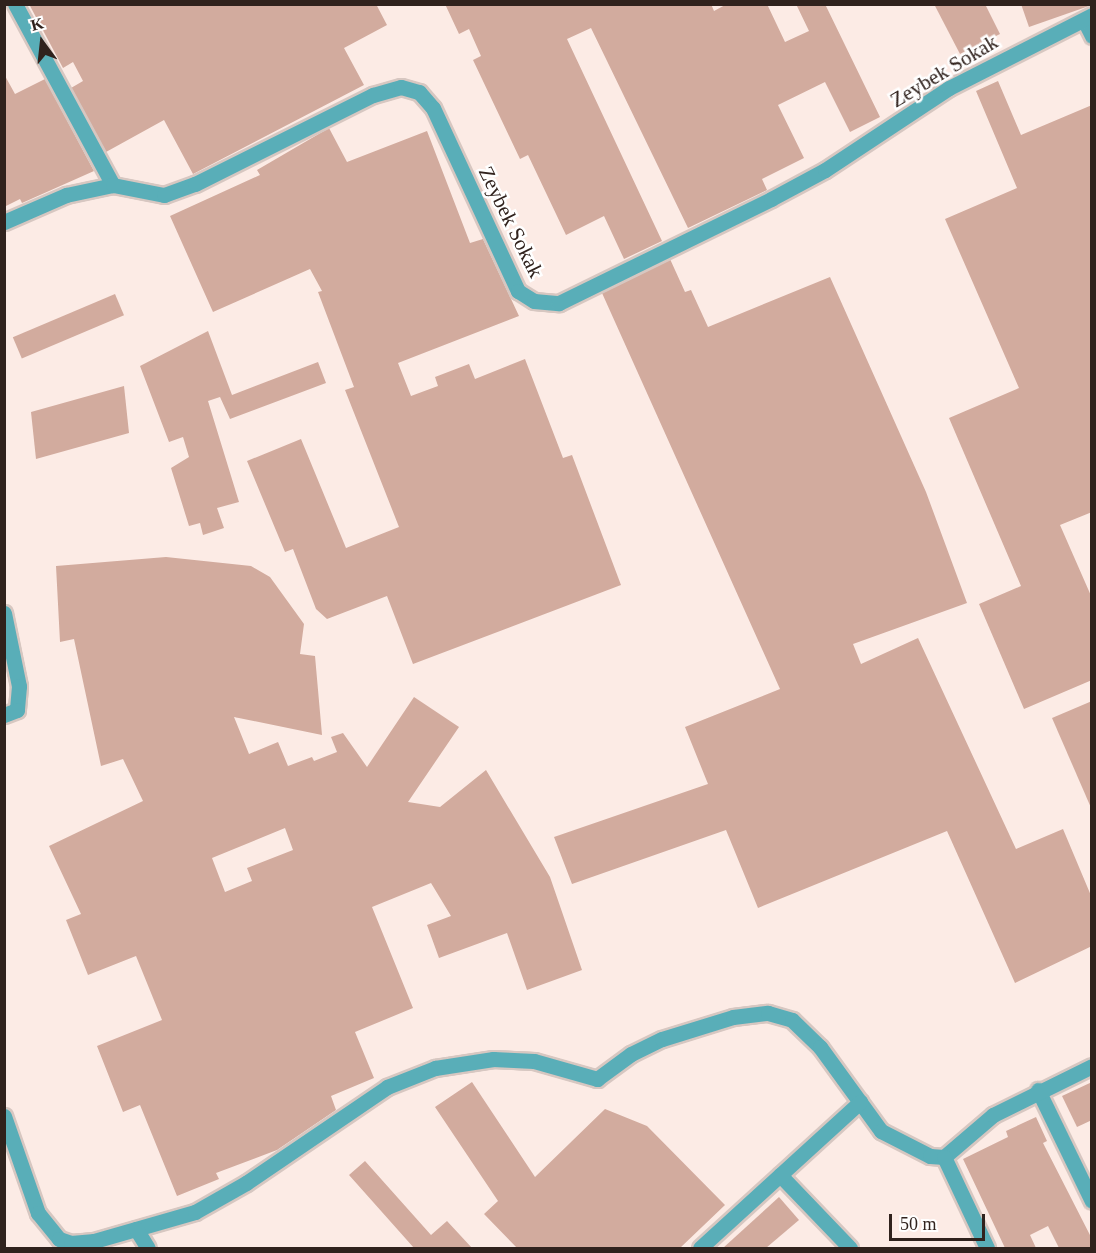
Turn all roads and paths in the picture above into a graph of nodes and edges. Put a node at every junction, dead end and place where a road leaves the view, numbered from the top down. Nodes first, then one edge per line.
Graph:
1 (15, 4) edge
2 (1088, 17) edge
3 (1092, 36) edge
4 (113, 184) junction
5 (4, 222) edge
6 (4, 613) edge
7 (4, 716) edge
8 (1092, 1066) edge
9 (1038, 1090) junction
10 (860, 1102) junction
11 (4, 1116) edge
12 (944, 1157) junction
13 (780, 1175) junction
14 (1092, 1201) edge
15 (136, 1229) junction
16 (148, 1248) edge
17 (700, 1248) edge
18 (850, 1248) edge
19 (987, 1248) edge

1 - 4 street
2 - 3 street
2 - 4 street, Zeybek Sokak
4 - 5 street, Zeybek Sokak
6 - 7 street
8 - 9 street
9 - 12 street
9 - 14 street
10 - 12 street
10 - 13 street
10 - 15 street
11 - 15 street
12 - 19 street
13 - 17 street
13 - 18 street
15 - 16 street

